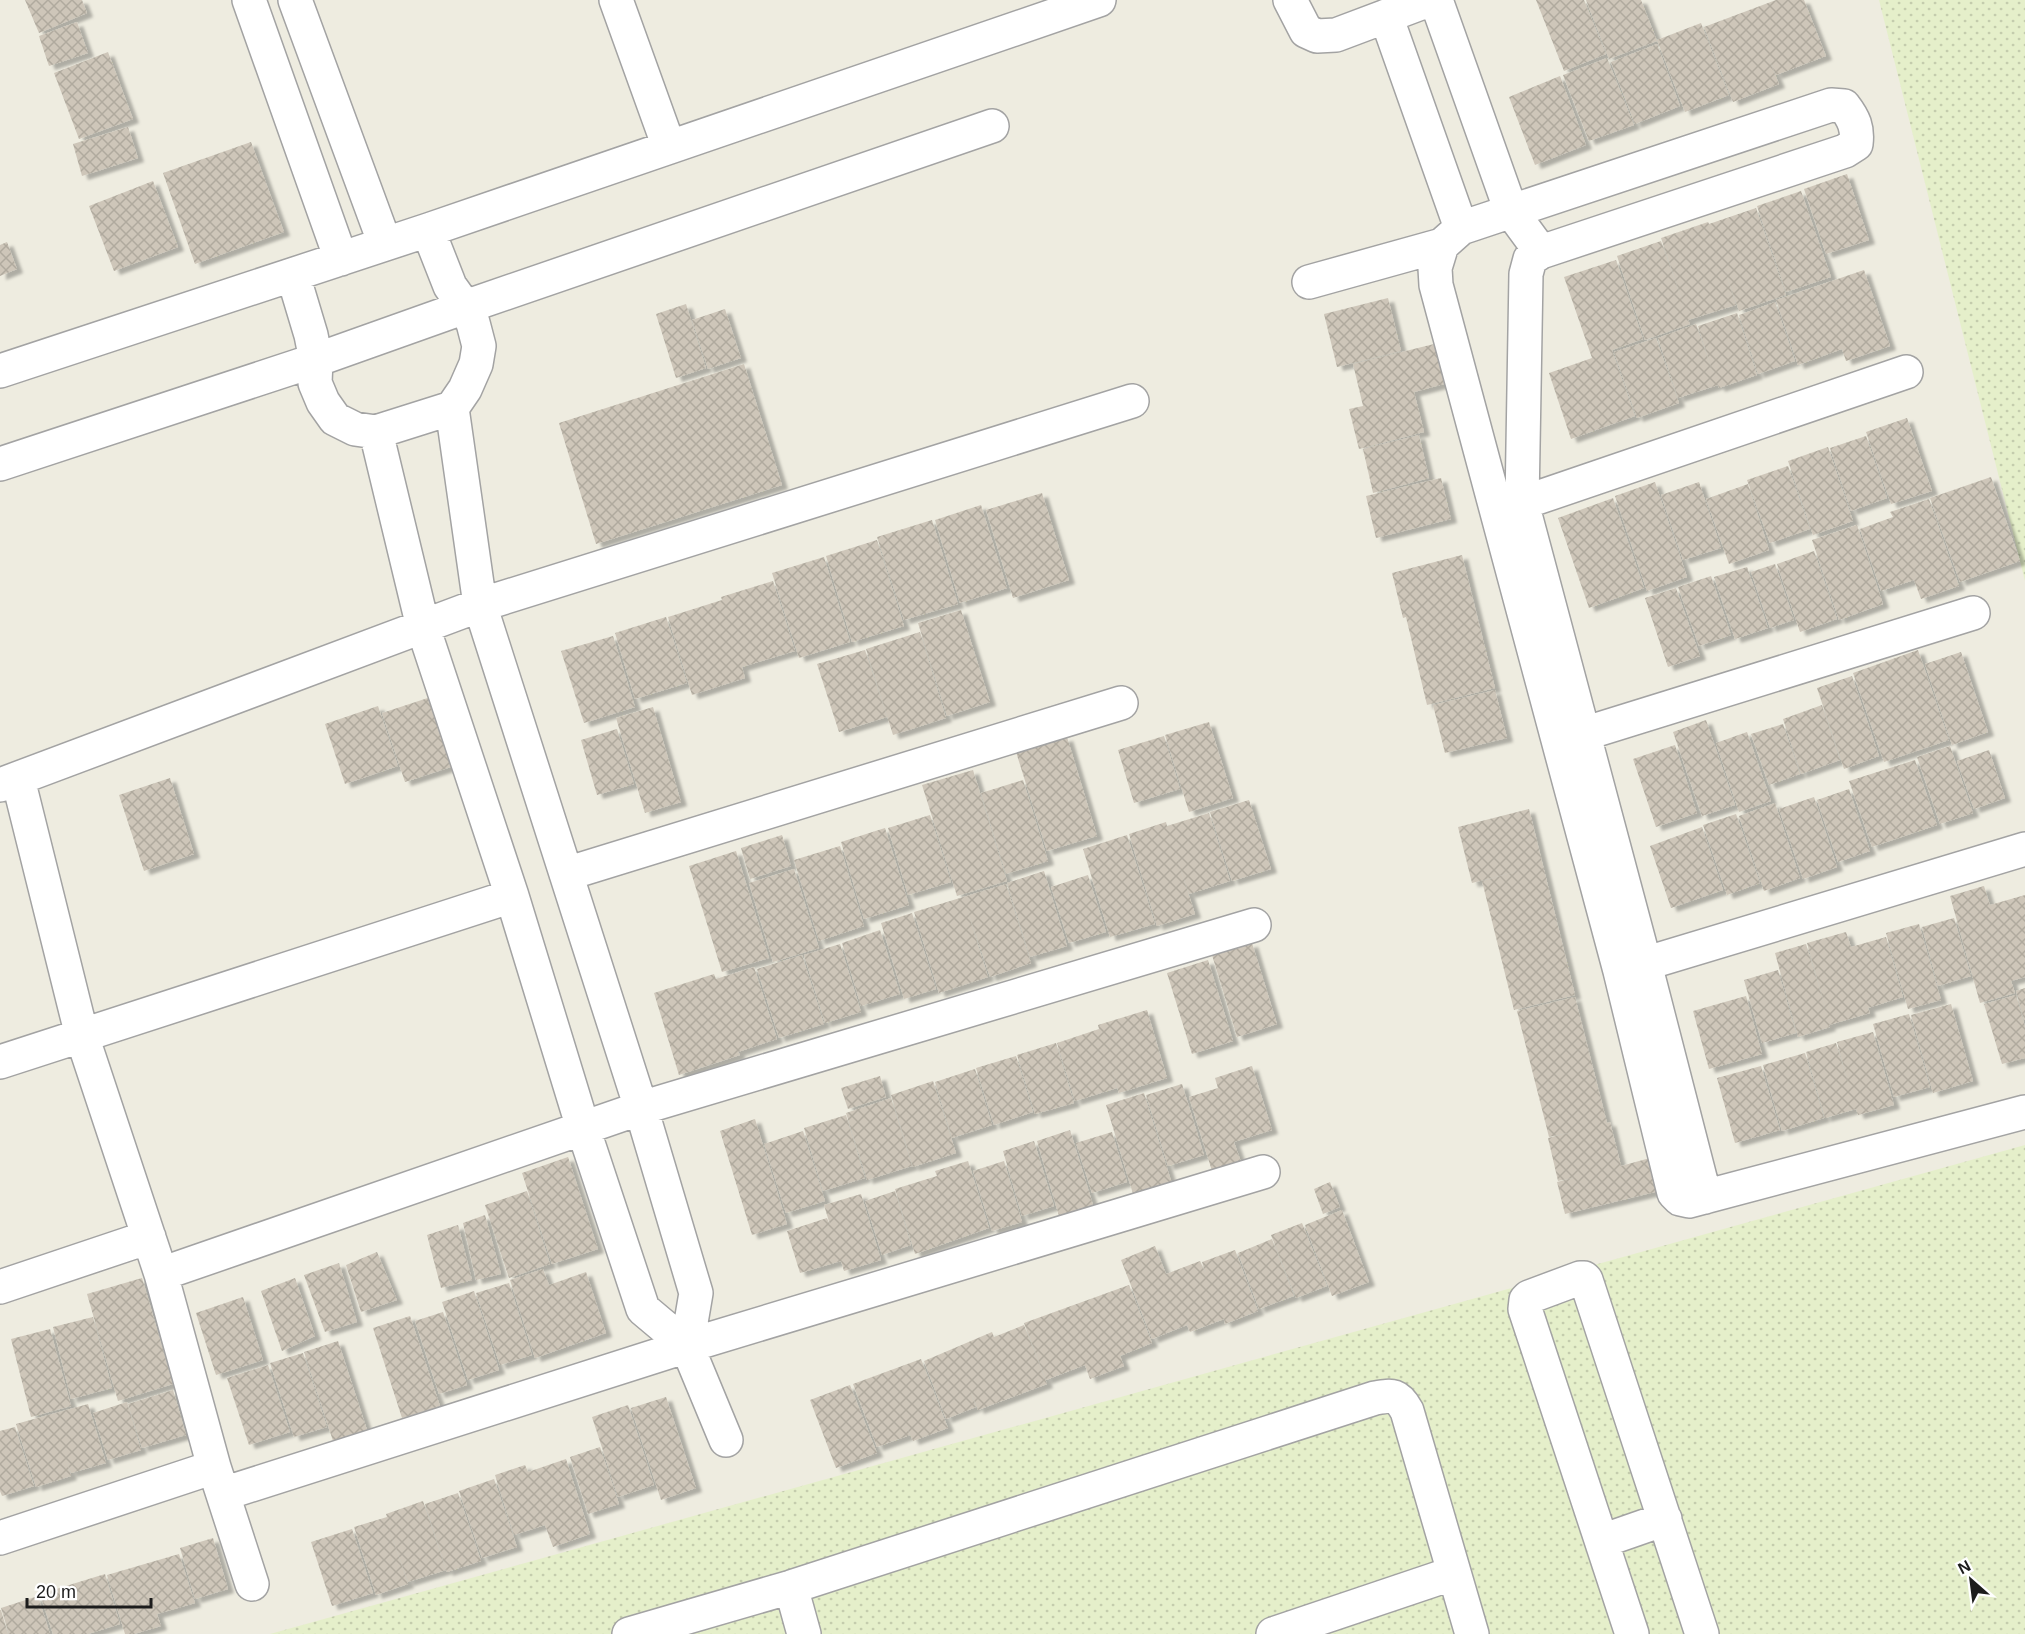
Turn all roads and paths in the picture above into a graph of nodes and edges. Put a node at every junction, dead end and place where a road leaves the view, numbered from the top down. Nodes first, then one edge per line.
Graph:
1 (249, 0) edge
2 (295, 0) edge
3 (616, 0) edge
4 (1099, 0) edge
5 (1290, 0) edge
6 (1429, 0) edge
7 (1436, 0) edge
8 (1386, 16) junction
9 (992, 126) dead end
10 (669, 147) junction
11 (1511, 211) junction
12 (1451, 236) junction
13 (431, 239) junction
14 (385, 244) junction
15 (1541, 252) junction
16 (341, 259) junction
17 (1309, 282) dead end
18 (457, 296) junction
19 (300, 297) junction
20 (316, 360) junction
21 (0, 371) edge
22 (1906, 372) dead end
23 (1132, 401) dead end
24 (453, 408) junction
25 (376, 432) junction
26 (0, 464) edge
27 (1510, 507) junction
28 (480, 605) junction
29 (1973, 613) dead end
30 (423, 627) junction
31 (1121, 703) dead end
32 (1572, 738) junction
33 (9, 782) edge
34 (2025, 849) edge
35 (566, 874) junction
36 (512, 896) junction
37 (1254, 924) dead end
38 (1633, 967) junction
39 (82, 1036) junction
40 (0, 1062) edge
41 (641, 1108) junction
42 (2025, 1112) edge
43 (583, 1128) junction
44 (1263, 1172) dead end
45 (149, 1237) junction
46 (161, 1274) junction
47 (0, 1287) edge
48 (687, 1346) junction
49 (726, 1440) dead end
50 (218, 1481) junction
51 (1665, 1520) junction
52 (0, 1538) edge
53 (1602, 1541) junction
54 (1454, 1573) junction
55 (252, 1584) dead end
56 (791, 1587) junction
57 (629, 1634) edge
58 (804, 1634) edge
59 (1273, 1634) edge
60 (1472, 1634) edge
61 (1632, 1634) edge
62 (1702, 1634) edge

1 - 16 street
2 - 14 street
3 - 10 street
4 - 10 street
5 - 8 street
6 - 8 street
7 - 11 street
8 - 12 street
9 - 18 street
10 - 13 street
11 - 12 street
11 - 15 street
11 - 15 street
12 - 17 street
12 - 27 street
13 - 14 street
13 - 18 street
14 - 16 street
15 - 27 street
16 - 19 street
18 - 20 street
18 - 24 street
19 - 20 street
19 - 21 street
20 - 25 street
20 - 26 street
22 - 27 street
23 - 28 street
24 - 25 street
24 - 28 street
25 - 30 street
27 - 32 street
28 - 30 street
28 - 35 street
29 - 32 street
30 - 33 street
30 - 36 street
31 - 35 street
32 - 38 street
33 - 39 street
34 - 38 street
35 - 41 street
36 - 39 street
36 - 43 street
37 - 41 street
38 - 42 street
39 - 40 street
39 - 45 street
41 - 43 street
41 - 48 street
43 - 46 street
43 - 48 street
44 - 48 street
45 - 46 street
45 - 47 street
46 - 50 street
48 - 49 street
48 - 50 street
50 - 52 street
50 - 55 street
51 - 53 street
51 - 53 street
51 - 62 street
53 - 61 street
54 - 56 street
54 - 59 street
54 - 60 street
56 - 57 street
56 - 58 street

